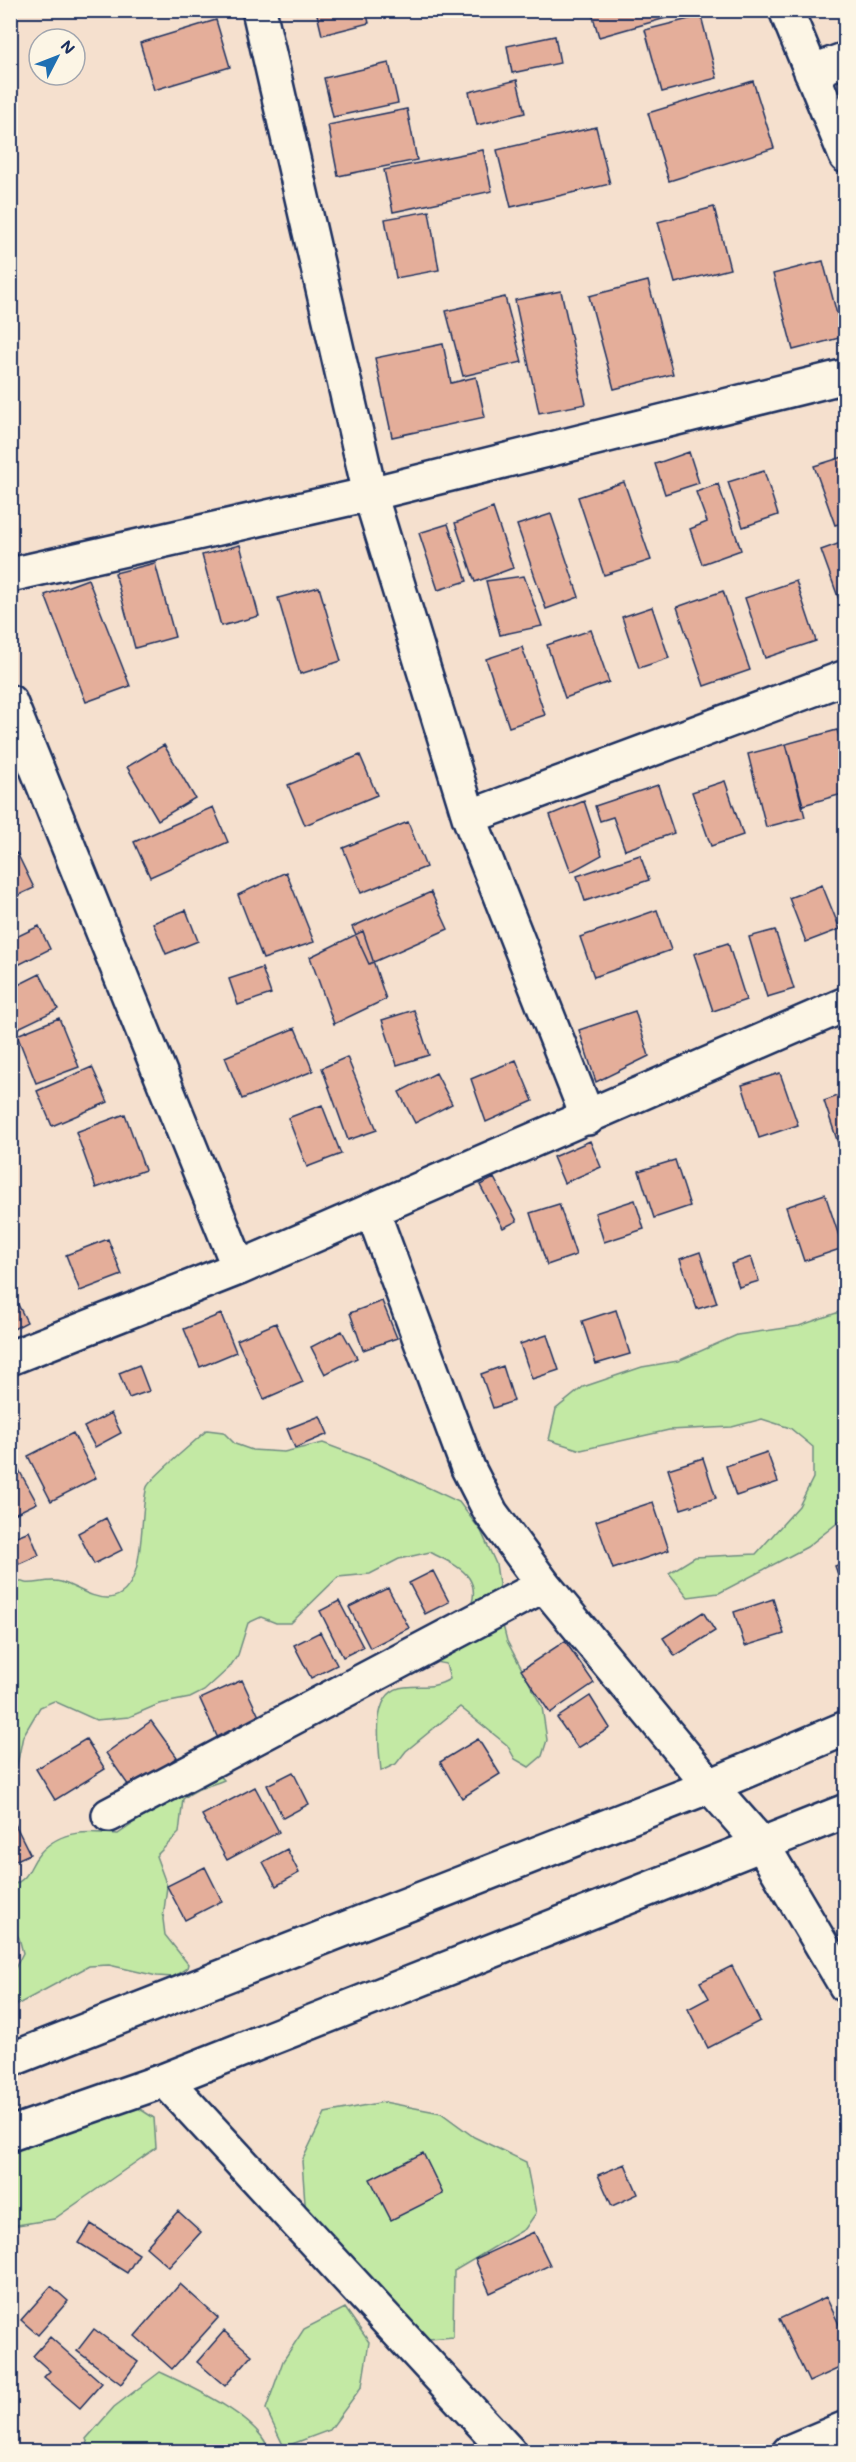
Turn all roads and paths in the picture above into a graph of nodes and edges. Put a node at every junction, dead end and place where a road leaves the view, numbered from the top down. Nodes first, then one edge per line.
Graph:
1 (259, 10) edge
2 (786, 10) edge
3 (846, 59) edge
4 (812, 72) junction
5 (846, 156) edge
6 (846, 376) edge
7 (370, 494) junction
8 (10, 575) edge
9 (846, 677) edge
10 (10, 702) edge
11 (469, 817) junction
12 (846, 1004) edge
13 (588, 1118) junction
14 (372, 1210) junction
15 (239, 1268) junction
16 (10, 1358) edge
17 (544, 1585) junction
18 (846, 1728) edge
19 (710, 1786) junction
20 (846, 1811) edge
21 (109, 1815) dead end
22 (763, 1846) junction
23 (846, 1986) edge
24 (10, 2060) edge
25 (165, 2080) junction
26 (10, 2134) edge
27 (846, 2428) edge
28 (509, 2451) edge
29 (789, 2451) edge

1 - 7 street
2 - 4 street
3 - 4 street
4 - 5 street
6 - 7 street
7 - 8 street
7 - 11 street
9 - 11 street
10 - 15 street
11 - 13 street
12 - 13 street
13 - 14 street
14 - 15 street
14 - 17 street
15 - 16 street
17 - 19 street
17 - 21 street
18 - 19 street
19 - 22 street
19 - 24 street
20 - 22 street
22 - 23 street
22 - 25 street
25 - 26 street
25 - 28 street
27 - 29 street

